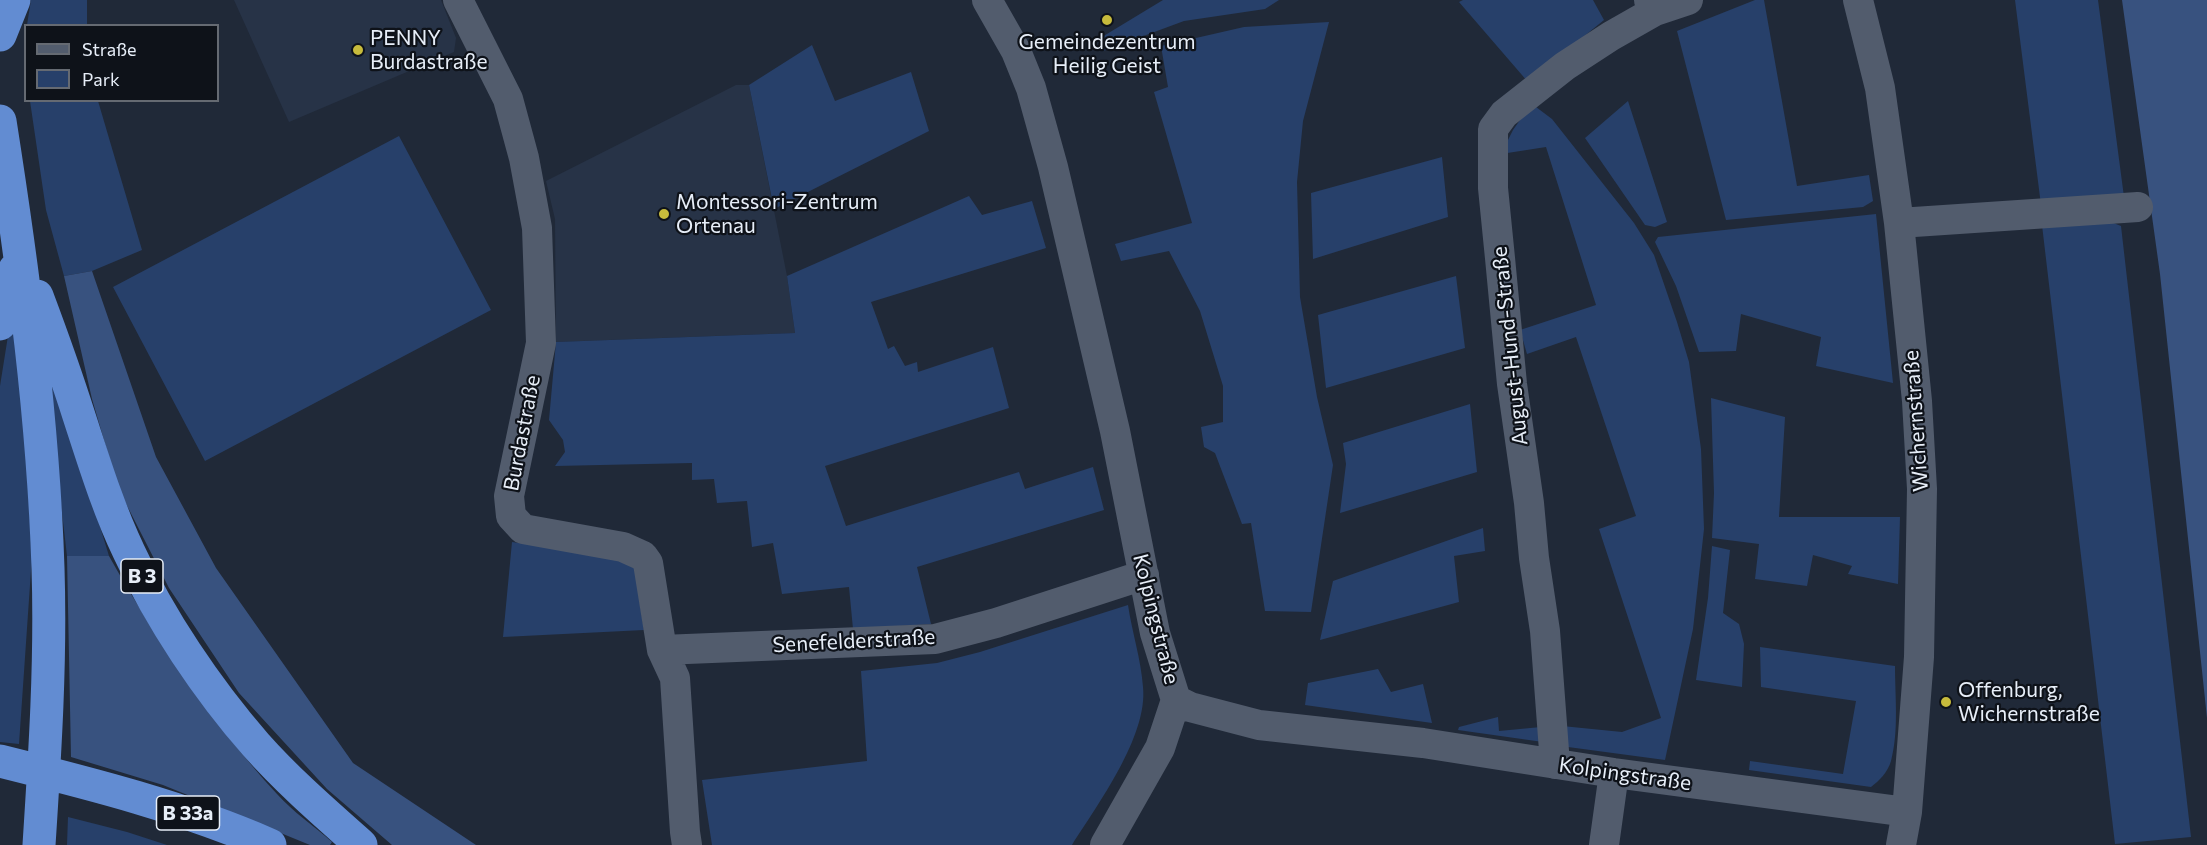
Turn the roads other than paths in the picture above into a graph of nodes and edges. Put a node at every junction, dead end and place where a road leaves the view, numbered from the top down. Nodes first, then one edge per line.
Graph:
1 (14, 0) edge
2 (459, 0) edge
3 (987, 0) edge
4 (1688, 0) edge
5 (1858, 0) edge
6 (1652, 6) edge
7 (0, 34) edge
8 (0, 121) edge
9 (2139, 207) dead end
10 (1899, 224) junction
11 (20, 249) junction
12 (0, 324) edge
13 (1144, 575) junction
14 (662, 650) junction
15 (1176, 700) junction
16 (0, 761) edge
17 (1555, 764) junction
18 (1614, 774) junction
19 (0, 783) edge
20 (108, 799) junction
21 (1907, 812) junction
22 (39, 845) edge
23 (207, 845) edge
24 (270, 845) edge
25 (361, 845) edge
26 (687, 845) edge
27 (1105, 845) edge
28 (1604, 845) edge
29 (1901, 845) edge

1 - 7 highway
2 - 14 street, Burdastraße
3 - 13 street, Kolpingstraße
4 - 6 street
5 - 10 street, Wichernstraße
6 - 17 street, August-Hund-Straße
8 - 11 highway, B 3
9 - 10 street
10 - 21 street, Wichernstraße
11 - 12 highway
11 - 22 highway, B 3
11 - 25 highway, B 3
13 - 14 street, Senefelderstraße
13 - 15 street, Kolpingstraße
14 - 26 street, Burdastraße
15 - 17 street, Kolpingstraße
15 - 27 street
16 - 20 highway, B 33a
17 - 18 street, Kolpingstraße
18 - 21 street, Kolpingstraße
18 - 28 street
19 - 20 highway, B 33a
20 - 23 highway, B 33a
20 - 24 highway, B 33a
21 - 29 street, Wichernstraße

